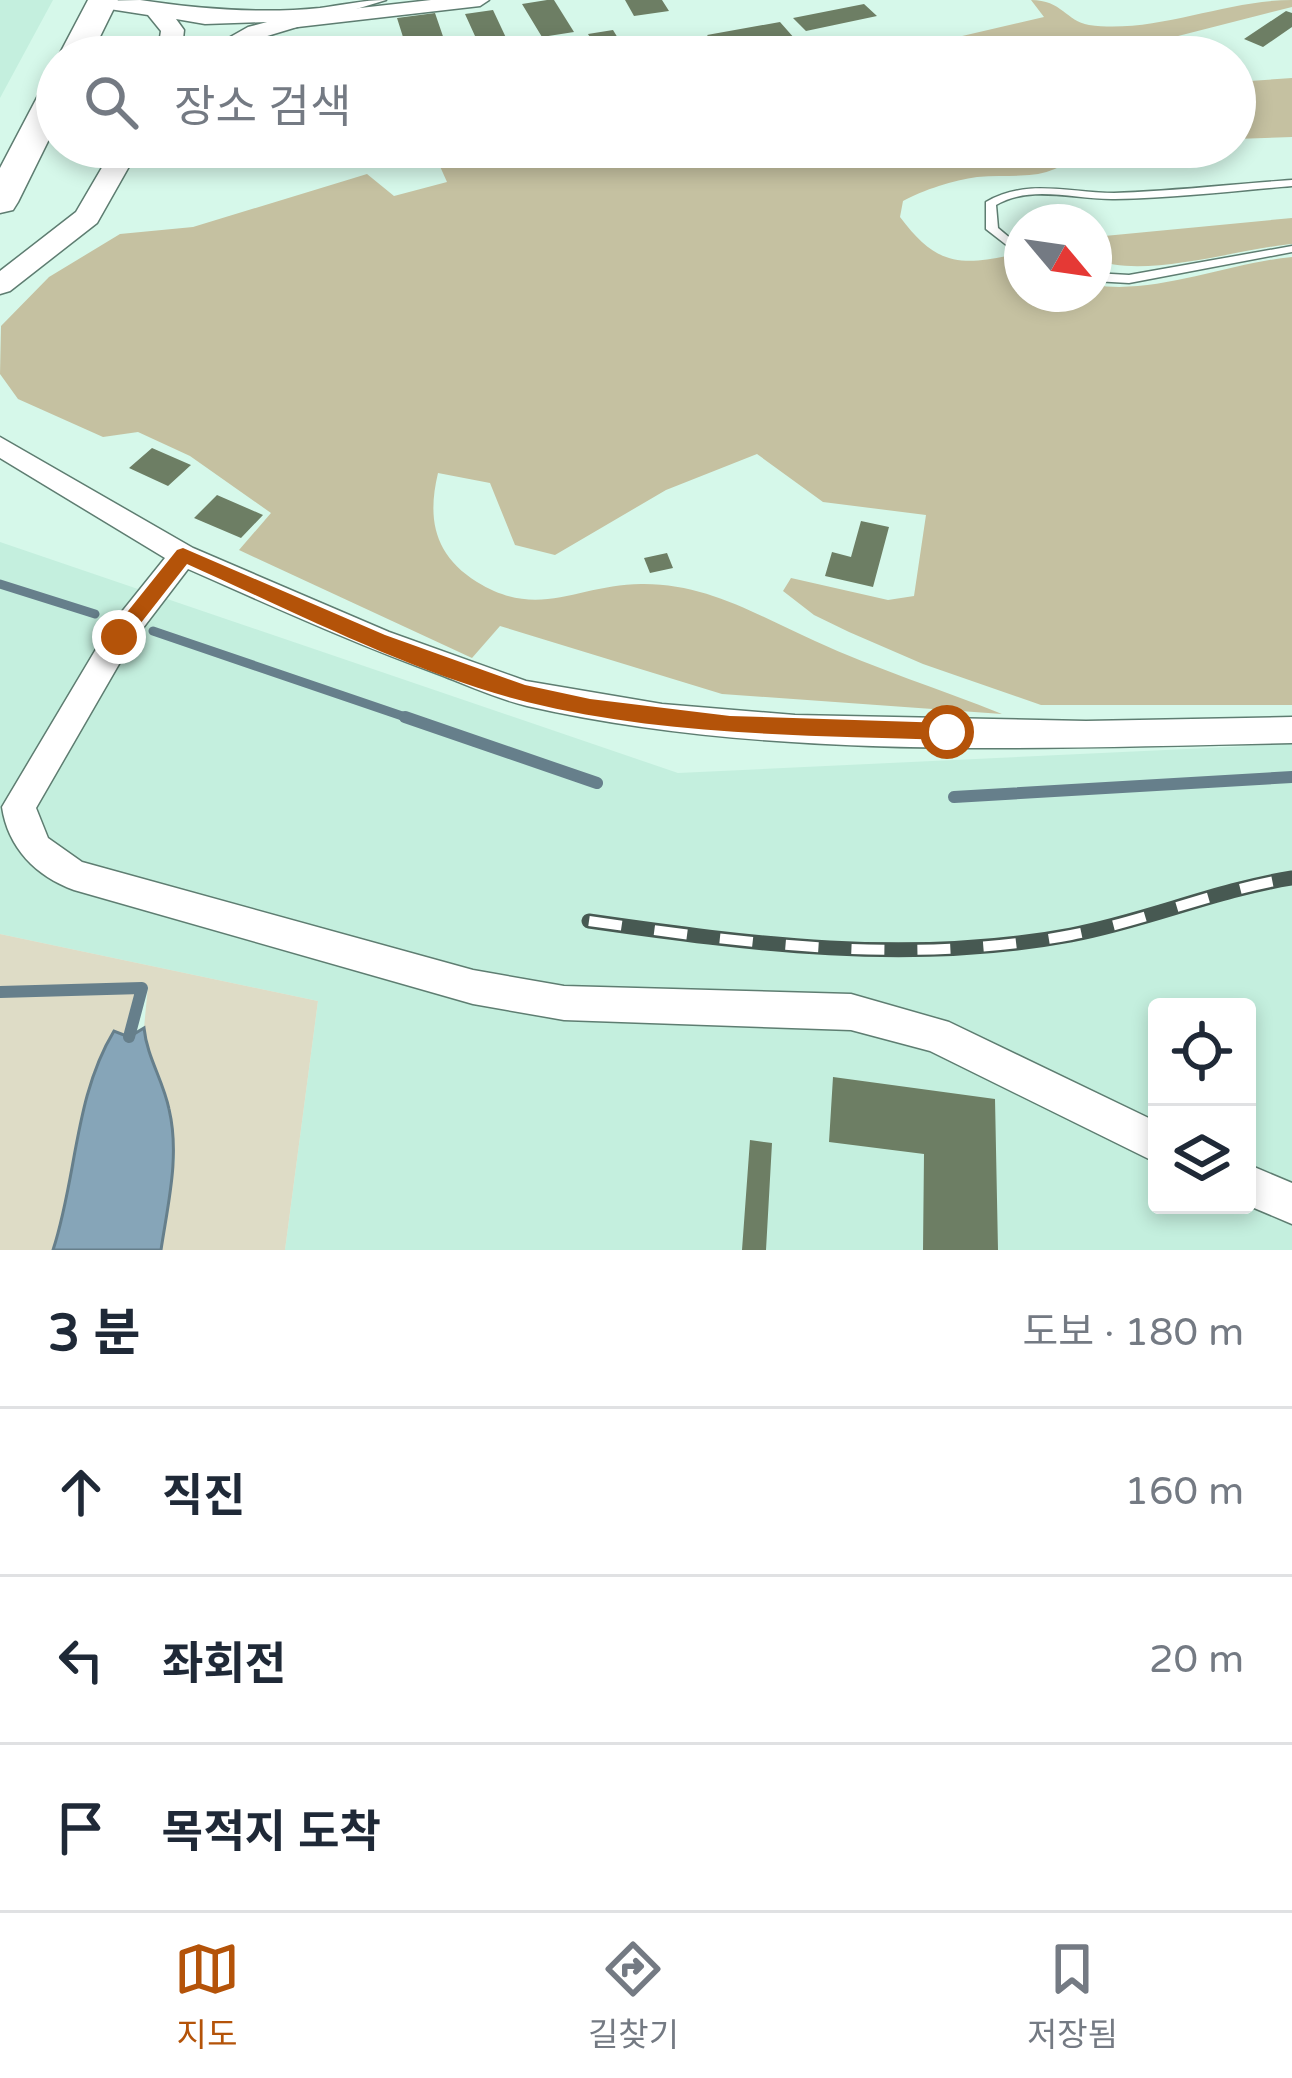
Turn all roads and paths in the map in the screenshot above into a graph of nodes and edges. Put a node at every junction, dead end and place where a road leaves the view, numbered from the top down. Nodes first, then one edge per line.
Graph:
1 (103, 0) edge
2 (375, 0) edge
3 (480, 0) edge
4 (156, 10) junction
5 (315, 14) junction
6 (285, 22) junction
7 (85, 36) edge
8 (172, 36) edge
9 (248, 36) edge
10 (36, 131) edge
11 (100, 168) edge
12 (115, 168) edge
13 (1292, 182) edge
14 (2, 197) edge
15 (87, 217) junction
16 (1004, 239) edge
17 (1292, 249) edge
18 (1112, 278) edge
19 (0, 285) edge
20 (0, 446) edge
21 (183, 555) junction
22 (1292, 730) edge
23 (1148, 1139) edge
24 (1256, 1188) edge
25 (1292, 1204) edge

1 - 4 street
1 - 7 highway
2 - 5 street
3 - 6 street
4 - 5 street
4 - 8 street
5 - 6 street
6 - 9 street
10 - 14 highway
11 - 15 street
12 - 15 street
13 - 16 lane
15 - 19 street
17 - 18 lane
20 - 21 street
21 - 22 street
21 - 23 street
24 - 25 street

